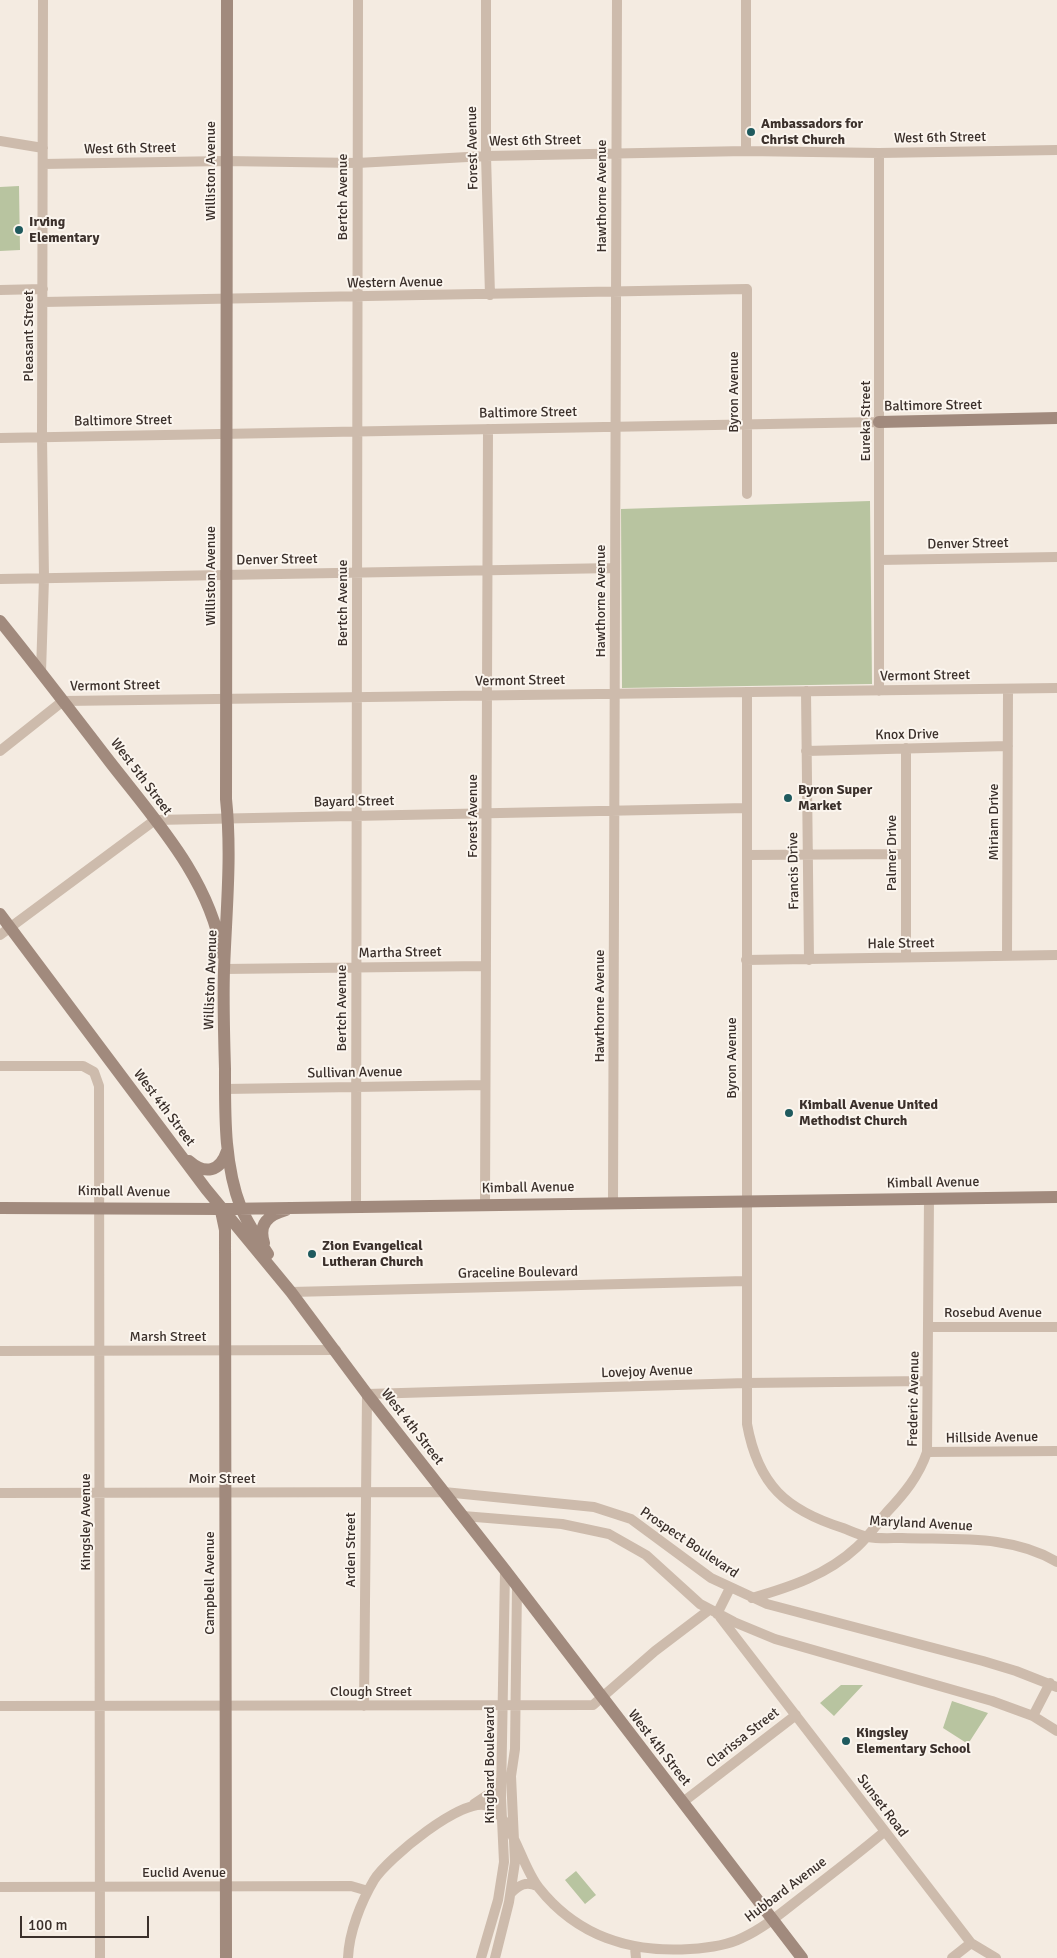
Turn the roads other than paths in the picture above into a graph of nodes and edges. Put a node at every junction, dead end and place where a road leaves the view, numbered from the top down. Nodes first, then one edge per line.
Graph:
1 (44, 0) edge
2 (227, 0) edge
3 (358, 0) edge
4 (486, 0) edge
5 (617, 0) edge
6 (746, 0) edge
7 (0, 141) edge
8 (43, 148) junction
9 (1057, 150) edge
10 (746, 151) junction
11 (880, 152) junction
12 (616, 154) junction
13 (486, 156) junction
14 (225, 161) junction
15 (357, 163) junction
16 (43, 164) junction
17 (748, 289) joint
18 (0, 290) edge
19 (43, 290) junction
20 (616, 293) junction
21 (490, 295) junction
22 (356, 297) junction
23 (226, 299) junction
24 (44, 302) junction
25 (1057, 418) edge
26 (879, 422) junction
27 (748, 425) junction
28 (616, 426) junction
29 (488, 429) junction
30 (356, 432) junction
31 (226, 435) junction
32 (42, 437) junction
33 (0, 438) edge
34 (747, 494) dead end
35 (1057, 556) edge
36 (879, 560) junction
37 (615, 568) junction
38 (487, 570) junction
39 (356, 573) junction
40 (226, 575) junction
41 (44, 578) junction
42 (0, 579) edge
43 (0, 621) edge
44 (42, 672) junction
45 (1057, 688) edge
46 (1008, 689) junction
47 (879, 690) junction
48 (806, 691) junction
49 (747, 692) junction
50 (614, 694) junction
51 (487, 695) junction
52 (356, 697) junction
53 (227, 698) junction
54 (63, 701) junction
55 (1008, 746) junction
56 (906, 748) junction
57 (0, 751) edge
58 (806, 751) junction
59 (747, 808) junction
60 (614, 810) junction
61 (486, 813) junction
62 (356, 815) junction
63 (228, 817) junction
64 (155, 820) junction
65 (906, 854) junction
66 (747, 855) junction
67 (808, 855) junction
68 (0, 914) edge
69 (5, 932) edge
70 (1057, 955) edge
71 (1007, 956) junction
72 (906, 957) junction
73 (746, 960) junction
74 (809, 960) junction
75 (486, 966) junction
76 (356, 967) junction
77 (224, 969) junction
78 (0, 1066) edge
79 (485, 1085) junction
80 (356, 1087) junction
81 (224, 1089) junction
82 (227, 1151) junction
83 (178, 1152) junction
84 (1057, 1196) edge
85 (929, 1198) junction
86 (746, 1201) junction
87 (613, 1202) junction
88 (485, 1204) junction
89 (356, 1205) junction
90 (99, 1207) junction
91 (299, 1207) junction
92 (0, 1208) edge
93 (241, 1208) junction
94 (221, 1209) junction
95 (267, 1252) junction
96 (746, 1281) junction
97 (291, 1292) junction
98 (928, 1327) junction
99 (1057, 1327) edge
100 (336, 1350) junction
101 (0, 1351) edge
102 (100, 1351) junction
103 (224, 1351) junction
104 (927, 1380) junction
105 (746, 1383) junction
106 (367, 1394) junction
107 (747, 1424) joint
108 (1057, 1450) edge
109 (927, 1452) junction
110 (444, 1492) junction
111 (0, 1493) edge
112 (100, 1493) junction
113 (224, 1493) junction
114 (365, 1493) junction
115 (463, 1516) junction
116 (868, 1537) junction
117 (1057, 1562) edge
118 (505, 1570) junction
119 (516, 1585) junction
120 (730, 1588) junction
121 (752, 1598) junction
122 (715, 1613) junction
123 (1054, 1685) edge
124 (601, 1697) junction
125 (0, 1706) edge
126 (100, 1706) junction
127 (225, 1706) junction
128 (364, 1706) junction
129 (504, 1706) junction
130 (515, 1706) junction
131 (796, 1714) junction
132 (1033, 1716) junction
133 (1057, 1732) edge
134 (502, 1780) junction
135 (682, 1802) junction
136 (473, 1805) junction
137 (502, 1819) junction
138 (884, 1832) junction
139 (515, 1842) junction
140 (225, 1886) junction
141 (537, 1886) junction
142 (0, 1887) edge
143 (100, 1887) junction
144 (368, 1891) junction
145 (511, 1893) junction
146 (772, 1920) junction
147 (971, 1943) junction
148 (636, 1953) edge
149 (100, 1958) edge
150 (226, 1958) edge
151 (348, 1958) edge
152 (482, 1958) edge
153 (495, 1958) edge
154 (802, 1958) edge
155 (952, 1958) edge
156 (996, 1958) edge

1 - 8 street, Pleasant Street
2 - 14 main road, Williston Avenue
3 - 15 street, Bertch Avenue
4 - 13 street, Forest Avenue
5 - 12 street, Hawthorne Avenue
6 - 10 street
7 - 8 street
8 - 16 street, Pleasant Street
9 - 11 street, West 6th Street
10 - 11 street, West 6th Street
10 - 12 street, West 6th Street
11 - 26 street, Eureka Street
12 - 13 street, West 6th Street
12 - 20 street, Hawthorne Avenue
13 - 15 street, West 6th Street
13 - 21 street, Forest Avenue
14 - 15 street, West 6th Street
14 - 16 street, West 6th Street
14 - 23 main road, Williston Avenue
15 - 22 street, Bertch Avenue
16 - 19 street, Pleasant Street
17 - 20 street, Western Avenue
17 - 27 street, Byron Avenue
18 - 19 street
19 - 24 street, Pleasant Street
20 - 21 street, Western Avenue
20 - 28 street, Hawthorne Avenue
21 - 22 street, Western Avenue
22 - 23 street, Western Avenue
22 - 30 street, Bertch Avenue
23 - 24 street, Western Avenue
23 - 31 main road, Williston Avenue
24 - 32 street, Pleasant Street
25 - 26 main road, Baltimore Street
26 - 27 street, Baltimore Street
26 - 36 street, Eureka Street
27 - 28 street, Baltimore Street
27 - 34 street, Byron Avenue
28 - 29 street, Baltimore Street
28 - 37 street, Hawthorne Avenue
29 - 30 street, Baltimore Street
29 - 38 street, Forest Avenue
30 - 31 street, Baltimore Street
30 - 39 street, Bertch Avenue
31 - 32 street, Baltimore Street
31 - 40 main road, Williston Avenue
32 - 33 street, Baltimore Street
32 - 41 street, Pleasant Street
35 - 36 street, Denver Street
36 - 47 street, Eureka Street
37 - 38 street, Denver Street
37 - 50 street, Hawthorne Avenue
38 - 39 street, Denver Street
38 - 51 street, Forest Avenue
39 - 40 street, Denver Street
39 - 52 street, Bertch Avenue
40 - 41 street, Denver Street
40 - 53 main road, Williston Avenue
41 - 42 street, Denver Street
41 - 44 street, Pleasant Street
43 - 44 main road, West 5th Street
44 - 54 main road, West 5th Street
45 - 46 street, Vermont Street
46 - 47 street, Vermont Street
46 - 55 street, Miriam Drive
47 - 48 street, Vermont Street
48 - 49 street, Vermont Street
48 - 58 street, Francis Drive
49 - 50 street, Vermont Street
49 - 59 street, Byron Avenue
50 - 51 street, Vermont Street
50 - 60 street, Hawthorne Avenue
51 - 52 street, Vermont Street
51 - 61 street, Forest Avenue
52 - 53 street, Vermont Street
52 - 62 street, Bertch Avenue
53 - 54 street, Vermont Street
53 - 63 main road, Williston Avenue
54 - 57 street, Vermont Street
54 - 64 main road, West 5th Street
55 - 56 street, Knox Drive
55 - 71 street, Miriam Drive
56 - 58 street, Knox Drive
56 - 65 street, Palmer Drive
58 - 67 street, Francis Drive
59 - 60 street, Bayard Street
59 - 66 street, Byron Avenue
60 - 61 street, Bayard Street
60 - 87 street, Hawthorne Avenue
61 - 62 street, Bayard Street
61 - 75 street, Forest Avenue
62 - 63 street, Bayard Street
62 - 76 street, Bertch Avenue
63 - 64 street, Bayard Street
63 - 77 main road, Williston Avenue
64 - 69 street
64 - 77 main road, West 5th Street
65 - 67 street
65 - 72 street, Palmer Drive
66 - 67 street
66 - 73 street, Byron Avenue
67 - 74 street, Francis Drive
68 - 69 main road, West 4th Street
69 - 83 main road, West 4th Street
70 - 71 street, Hale Street
71 - 72 street, Hale Street
72 - 74 street, Hale Street
73 - 74 street, Hale Street
73 - 86 street, Byron Avenue
75 - 76 street, Martha Street
75 - 79 street, Forest Avenue
76 - 77 street, Martha Street
76 - 80 street, Bertch Avenue
77 - 81 main road, Williston Avenue
78 - 90 street, Kingsley Avenue
79 - 80 street, Sullivan Avenue
79 - 88 street, Forest Avenue
80 - 81 street, Sullivan Avenue
80 - 89 street, Bertch Avenue
81 - 82 main road, Williston Avenue
82 - 83 main road
82 - 93 main road, Williston Avenue
83 - 94 main road, West 4th Street
84 - 85 main road, Kimball Avenue
85 - 86 main road, Kimball Avenue
85 - 98 street, Frederic Avenue
86 - 87 main road, Kimball Avenue
86 - 96 street, Byron Avenue
87 - 88 main road, Kimball Avenue
88 - 89 main road, Kimball Avenue
89 - 91 main road, Kimball Avenue
90 - 92 main road, Kimball Avenue
90 - 94 main road, Kimball Avenue
90 - 102 street, Kingsley Avenue
91 - 93 main road, Kimball Avenue
91 - 95 main road
93 - 94 main road, Kimball Avenue
93 - 95 main road, Williston Avenue
94 - 97 main road, West 4th Street
94 - 103 main road, Campbell Avenue
95 - 97 main road, Williston Avenue
96 - 97 street, Graceline Boulevard
96 - 105 street, Byron Avenue
97 - 100 main road, West 4th Street
98 - 99 street, Rosebud Avenue
98 - 104 street, Frederic Avenue
100 - 103 street, Marsh Street
100 - 106 main road, West 4th Street
101 - 102 street, Marsh Street
102 - 103 street, Marsh Street
102 - 112 street, Kingsley Avenue
103 - 113 main road, Campbell Avenue
104 - 105 street, Lovejoy Avenue
104 - 109 street, Frederic Avenue
105 - 106 street, Lovejoy Avenue
105 - 107 street, Byron Avenue
106 - 110 main road, West 4th Street
106 - 114 street, Arden Street
107 - 116 street, Maryland Avenue
108 - 109 street, Hillside Avenue
109 - 116 street, Frederic Avenue
110 - 114 street, Moir Street
110 - 115 main road, West 4th Street
110 - 120 street, Prospect Boulevard
111 - 112 street, Moir Street
112 - 113 street, Moir Street
112 - 126 street, Kingsley Avenue
113 - 114 street, Moir Street
113 - 127 main road, Campbell Avenue
114 - 128 street, Arden Street
115 - 118 main road, West 4th Street
115 - 122 street
116 - 117 street, Maryland Avenue
116 - 121 street, Frederic Avenue
118 - 119 main road, West 4th Street
118 - 129 street, Kingbard Boulevard
119 - 124 main road, West 4th Street
119 - 130 street, Kingbard Boulevard
120 - 121 street, Prospect Boulevard
120 - 122 street
121 - 123 street, Prospect Boulevard
122 - 124 street, Clough Street
122 - 131 street, Sunset Road
122 - 132 street
123 - 132 street
124 - 130 street, Clough Street
124 - 135 main road, West 4th Street
125 - 126 street, Clough Street
126 - 127 street, Clough Street
126 - 143 street, Kingsley Avenue
127 - 128 street, Clough Street
127 - 140 main road, Campbell Avenue
128 - 129 street, Clough Street
129 - 130 street, Clough Street
129 - 134 street, Kingbard Boulevard
130 - 139 street, Kingbard Boulevard
131 - 135 street, Clarissa Street
131 - 138 street, Sunset Road
132 - 133 street
134 - 136 street
134 - 137 street, Kingbard Boulevard
135 - 146 main road, West 4th Street
136 - 137 street
136 - 144 street
137 - 139 street
137 - 152 street, Kingbard Boulevard
138 - 146 street, Hubbard Avenue
138 - 147 street, Sunset Road
139 - 141 street, Hubbard Avenue
139 - 145 street, Kingbard Boulevard
140 - 143 street, Euclid Avenue
140 - 144 street, Euclid Avenue
140 - 150 main road, Campbell Avenue
141 - 145 street
141 - 148 street, Hubbard Avenue
142 - 143 street, Euclid Avenue
143 - 149 street, Kingsley Avenue
144 - 151 street
145 - 153 street, Kingbard Boulevard
146 - 148 street, Hubbard Avenue
146 - 154 main road, West 4th Street
147 - 155 street
147 - 156 street, Sunset Road

